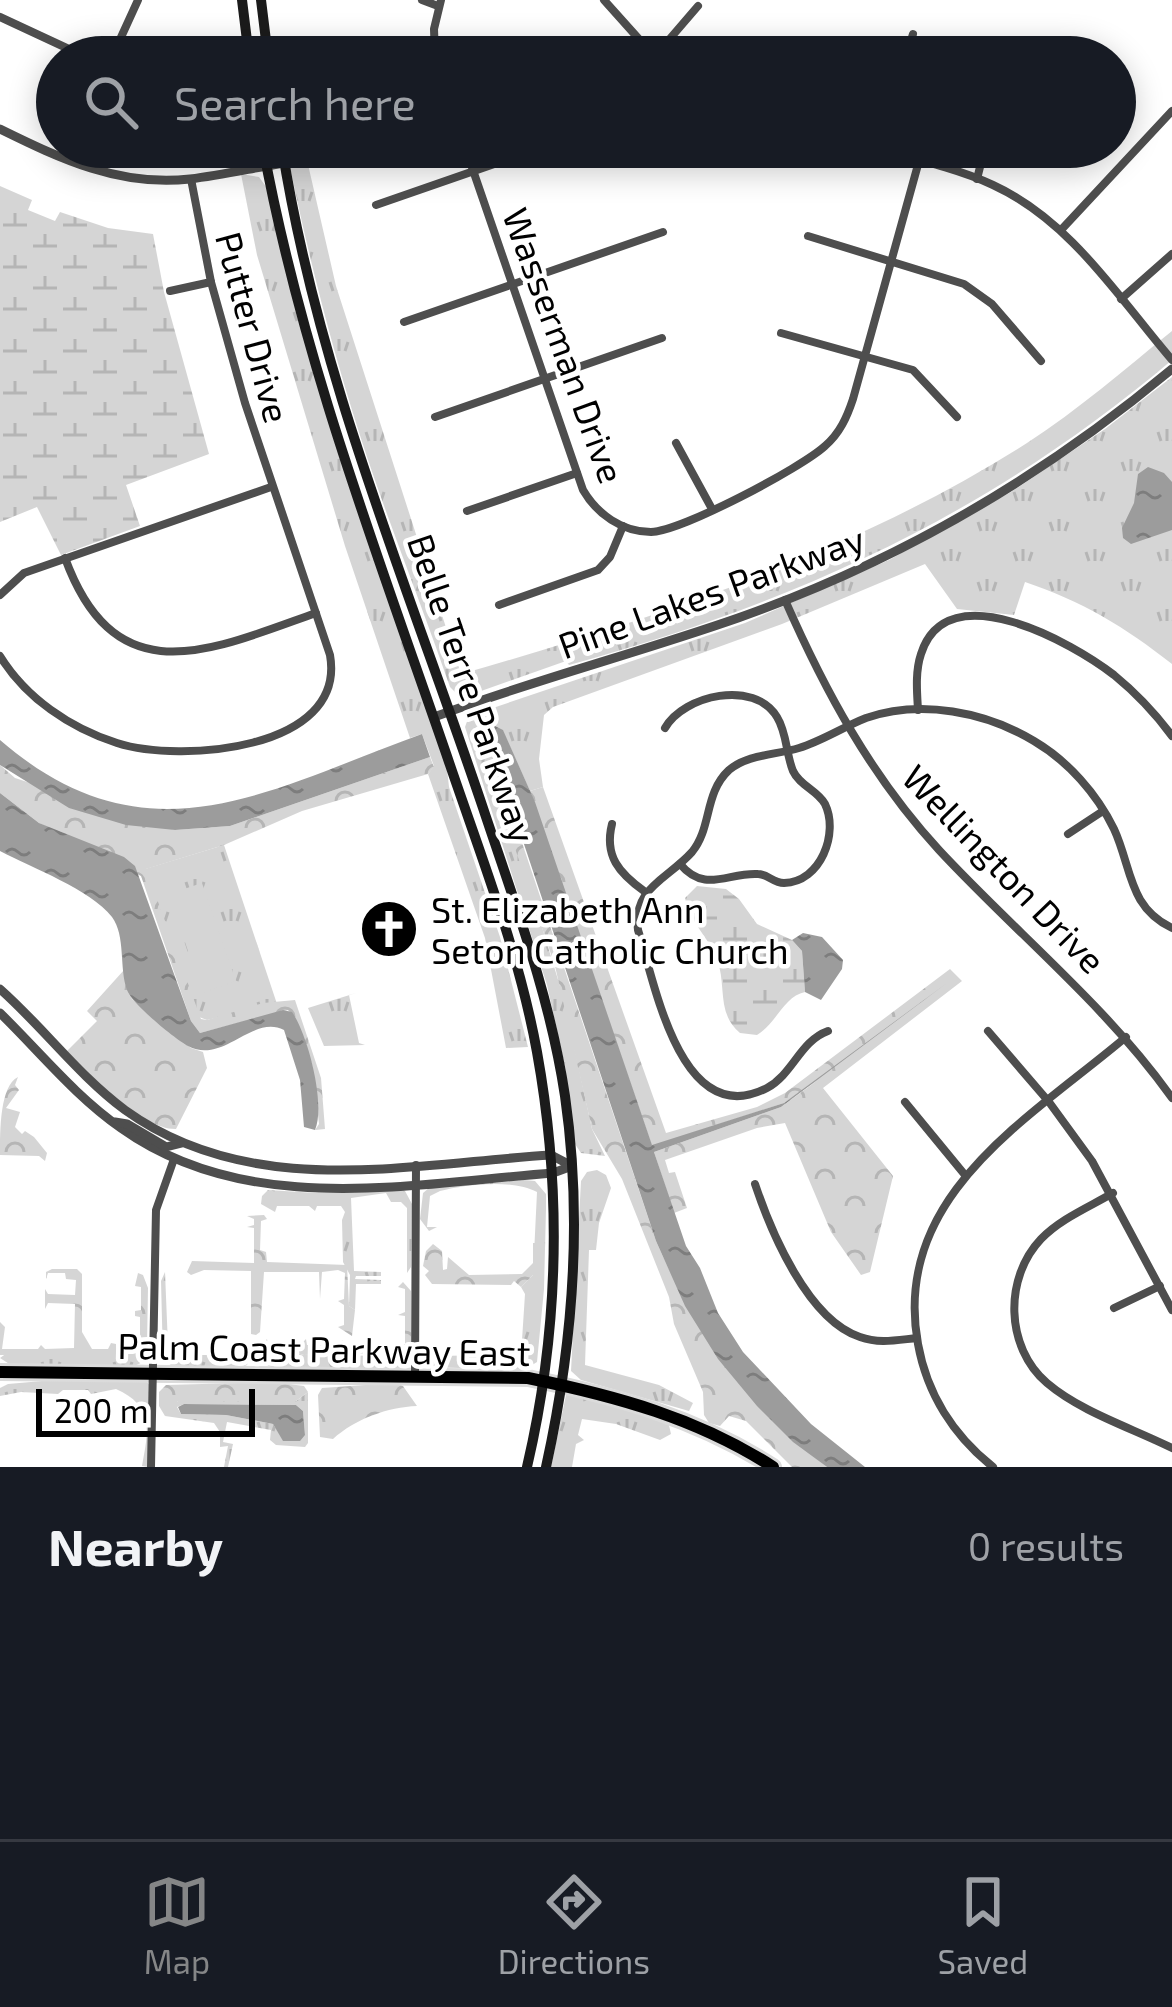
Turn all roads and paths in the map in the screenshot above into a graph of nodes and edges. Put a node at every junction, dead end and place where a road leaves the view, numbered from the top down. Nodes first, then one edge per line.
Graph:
1 (138, 0) edge
2 (242, 0) edge
3 (261, 0) edge
4 (422, 0) edge
5 (604, 0) edge
6 (440, 3) edge
7 (698, 5) dead end
8 (0, 17) edge
9 (41, 36) edge
10 (121, 36) edge
11 (246, 36) edge
12 (265, 36) edge
13 (434, 36) edge
14 (636, 36) edge
15 (672, 36) edge
16 (1172, 111) edge
17 (0, 129) edge
18 (36, 147) edge
19 (1136, 150) edge
20 (95, 168) edge
21 (255, 168) edge
22 (267, 168) edge
23 (285, 168) edge
24 (472, 168) edge
25 (482, 168) edge
26 (917, 168) edge
27 (943, 168) edge
28 (980, 168) edge
29 (1119, 168) edge
30 (473, 171) junction
31 (977, 178) junction
32 (190, 179) junction
33 (376, 205) dead end
34 (1061, 230) junction
35 (663, 232) dead end
36 (808, 236) dead end
37 (1172, 254) edge
38 (892, 260) junction
39 (211, 282) junction
40 (512, 284) junction
41 (170, 291) dead end
42 (1121, 299) junction
43 (404, 322) dead end
44 (781, 332) dead end
45 (662, 338) dead end
46 (864, 356) junction
47 (1172, 360) edge
48 (1041, 362) dead end
49 (1172, 369) edge
50 (544, 379) junction
51 (434, 417) dead end
52 (957, 417) dead end
53 (676, 443) dead end
54 (577, 473) junction
55 (271, 488) junction
56 (712, 509) junction
57 (467, 511) dead end
58 (622, 526) junction
59 (64, 559) junction
60 (0, 595) edge
61 (785, 600) junction
62 (499, 605) dead end
63 (316, 614) junction
64 (0, 656) edge
65 (918, 710) junction
66 (450, 711) junction
67 (434, 717) junction
68 (847, 727) junction
69 (665, 728) dead end
70 (1172, 736) edge
71 (788, 752) junction
72 (1103, 811) junction
73 (612, 824) dead end
74 (1068, 834) dead end
75 (680, 864) junction
76 (644, 891) junction
77 (1172, 928) edge
78 (0, 989) edge
79 (0, 1013) edge
80 (828, 1031) dead end
81 (988, 1031) dead end
82 (1126, 1037) junction
83 (1170, 1090) edge
84 (905, 1102) dead end
85 (1049, 1102) junction
86 (110, 1120) junction
87 (182, 1143) junction
88 (551, 1155) junction
89 (174, 1159) junction
90 (416, 1165) junction
91 (572, 1166) junction
92 (282, 1170) junction
93 (553, 1173) junction
94 (965, 1175) junction
95 (417, 1183) junction
96 (754, 1184) dead end
97 (1112, 1193) junction
98 (1160, 1286) junction
99 (1114, 1308) dead end
100 (1172, 1310) edge
101 (916, 1338) junction
102 (0, 1372) edge
103 (155, 1374) junction
104 (415, 1376) junction
105 (544, 1381) junction
106 (563, 1385) junction
107 (1172, 1448) edge
108 (152, 1467) edge
109 (527, 1467) edge
110 (547, 1467) edge
111 (773, 1467) edge
112 (993, 1467) edge

1 - 10 street
2 - 11 main road
3 - 12 main road
4 - 6 street
5 - 14 street
6 - 13 street
7 - 15 street
8 - 9 street
16 - 19 street
17 - 18 street
20 - 32 street
21 - 32 street
22 - 67 main road, Belle Terre Parkway
23 - 66 main road, Belle Terre Parkway
24 - 30 street, Wasserman Drive
25 - 30 street
26 - 38 street, Wasserman Drive
27 - 31 street
28 - 31 street
29 - 34 street
30 - 33 street
30 - 40 street, Wasserman Drive
31 - 34 street
32 - 39 street, Putter Drive
34 - 42 street
35 - 40 street
36 - 38 street
37 - 42 street
38 - 46 street, Wasserman Drive
38 - 48 street
39 - 41 street
39 - 55 street, Putter Drive
40 - 43 street
40 - 50 street, Wasserman Drive
42 - 47 street
44 - 46 street
45 - 50 street
46 - 52 street
46 - 56 street, Wasserman Drive
49 - 61 street, Pine Lakes Parkway
50 - 51 street
50 - 54 street, Wasserman Drive
53 - 56 street
54 - 57 street
54 - 58 street, Wasserman Drive
55 - 59 street
55 - 63 street, Putter Drive
56 - 58 street, Wasserman Drive
58 - 62 street
59 - 60 street
59 - 63 street
61 - 66 street, Pine Lakes Parkway
61 - 68 street, Wellington Drive
63 - 64 street, Putter Drive
65 - 68 street
65 - 70 street
65 - 72 street
66 - 67 street, Pine Lakes Parkway
66 - 91 main road, Belle Terre Parkway
67 - 88 main road, Belle Terre Parkway
68 - 71 street
68 - 82 street, Wellington Drive
69 - 71 street
71 - 75 street
71 - 75 street
72 - 74 street
72 - 77 street
73 - 76 street
75 - 76 street
76 - 80 street
78 - 87 street
79 - 86 street
81 - 85 street
82 - 83 street, Wellington Drive
82 - 85 street
84 - 94 street
85 - 94 street
85 - 97 street
86 - 87 street
86 - 89 street
87 - 92 street
88 - 90 street
88 - 91 street
88 - 93 main road, Belle Terre Parkway
89 - 92 street
89 - 95 street
89 - 103 street
90 - 92 street
90 - 95 street
91 - 93 street
91 - 106 main road, Belle Terre Parkway
93 - 95 street
93 - 105 main road, Belle Terre Parkway
94 - 101 street
95 - 104 street
96 - 101 street
97 - 98 street
97 - 107 street
98 - 99 street
98 - 100 street
101 - 112 street
102 - 103 main road, Palm Coast Parkway East
103 - 104 main road, Palm Coast Parkway East
103 - 108 street
104 - 105 main road, Palm Coast Parkway East
105 - 106 main road, Palm Coast Parkway East
105 - 109 main road, Belle Terre Parkway
106 - 110 main road, Belle Terre Parkway
106 - 111 main road, Palm Coast Parkway East

